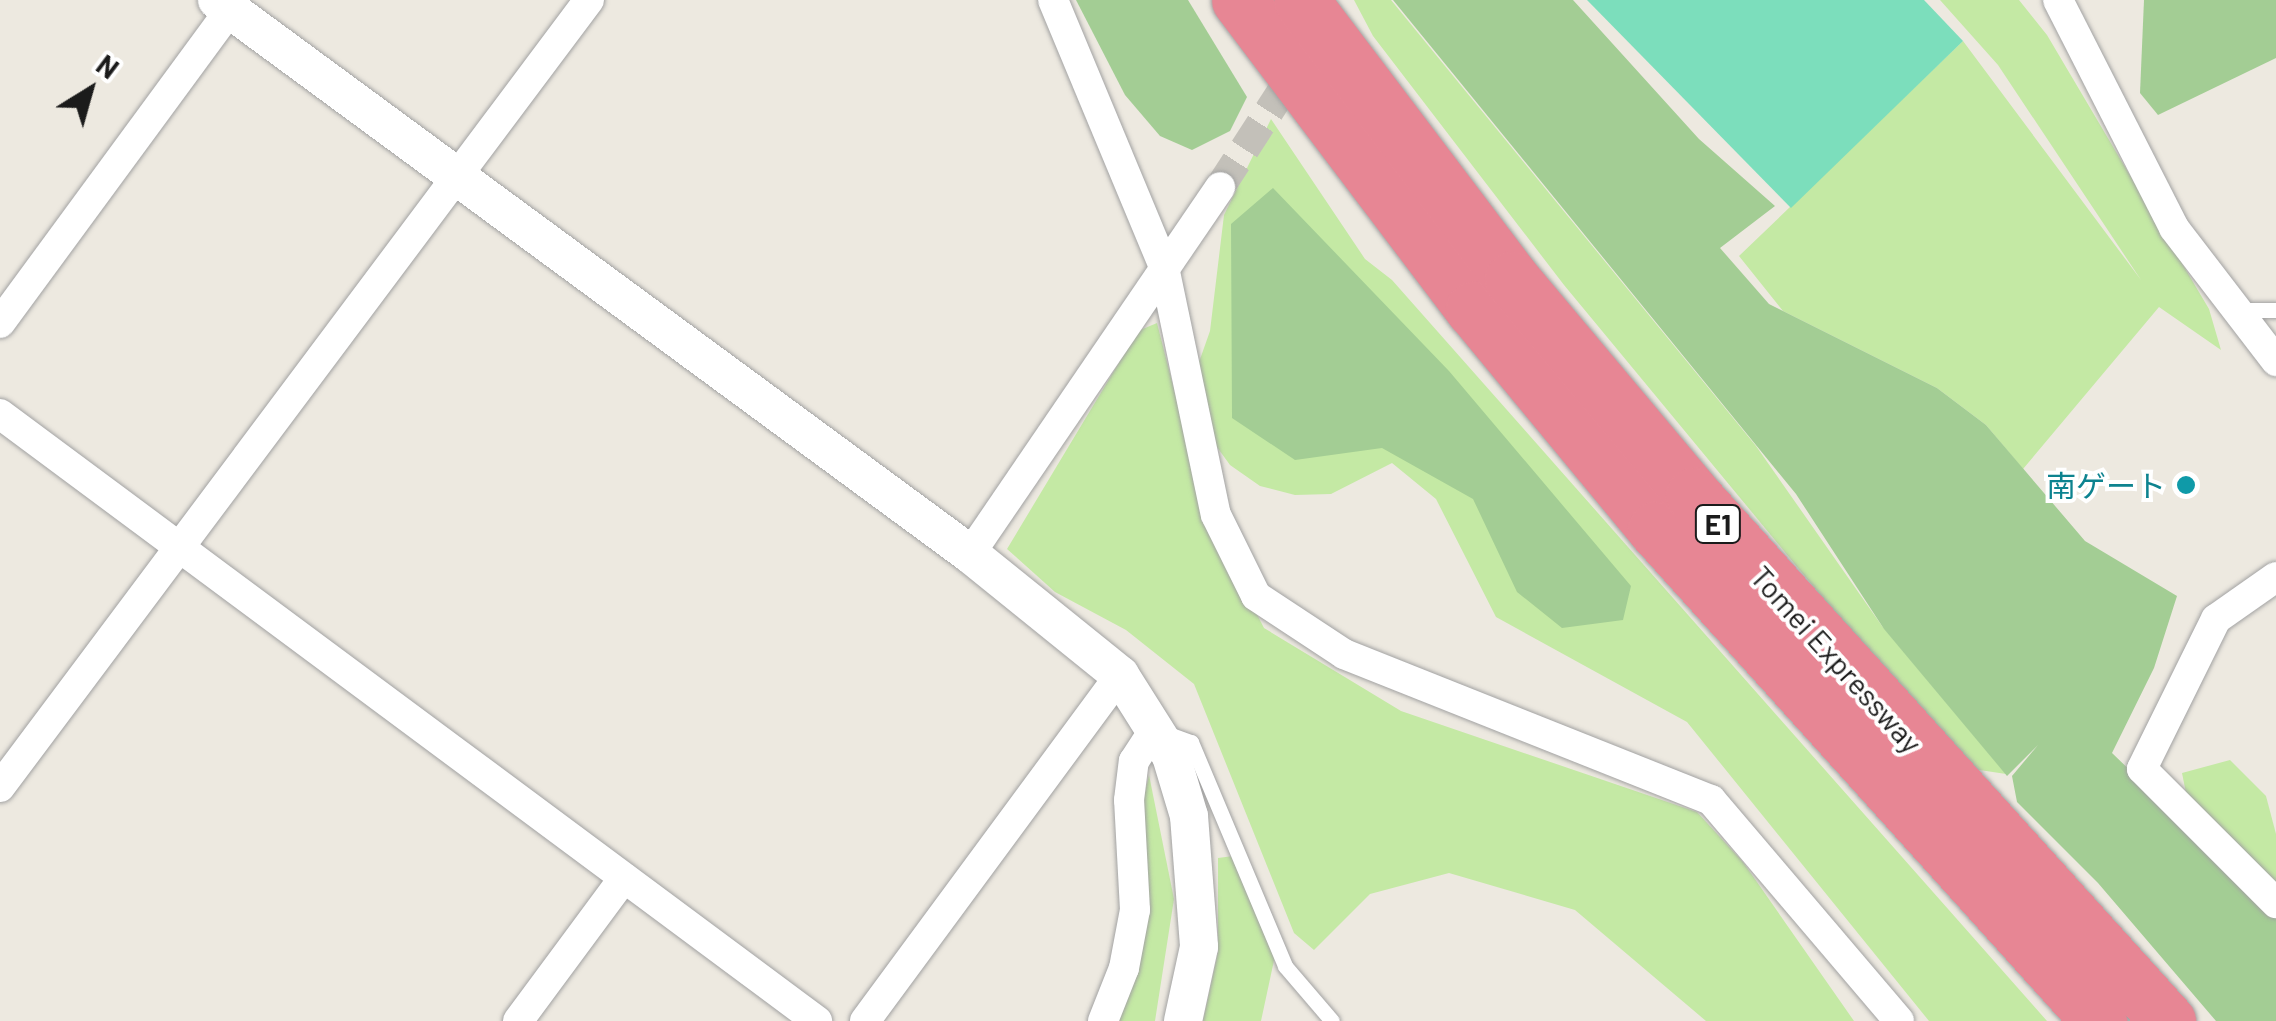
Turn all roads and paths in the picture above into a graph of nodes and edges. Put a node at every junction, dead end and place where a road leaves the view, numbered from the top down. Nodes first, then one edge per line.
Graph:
1 (589, 0) edge
2 (1052, 0) edge
3 (1240, 0) edge
4 (1300, 0) edge
5 (2058, 0) edge
6 (223, 5) edge
7 (457, 179) junction
8 (1220, 188) tunnel mouth
9 (1164, 267) junction
10 (2239, 310) junction
11 (2276, 310) edge
12 (0, 323) edge
13 (2276, 361) edge
14 (0, 414) edge
15 (180, 547) junction
16 (970, 554) junction
17 (2276, 577) edge
18 (1120, 675) junction
19 (1155, 729) junction
20 (0, 787) edge
21 (624, 878) junction
22 (2276, 903) edge
23 (518, 1021) edge
24 (818, 1021) edge
25 (865, 1021) edge
26 (1103, 1021) edge
27 (1182, 1021) edge
28 (1332, 1021) edge
29 (1900, 1021) edge
30 (2099, 1021) edge
31 (2168, 1021) edge

1 - 7 street
2 - 9 street
3 - 30 highway, Tomei Expressway / E1
4 - 31 highway, Tomei Expressway / E1
5 - 10 street
6 - 7 street
6 - 12 street
7 - 15 street
7 - 16 street
8 - 9 street
9 - 16 street
9 - 29 street
10 - 11 lane
10 - 13 street
14 - 15 street
15 - 20 street
15 - 21 street
16 - 18 street
17 - 22 street
18 - 19 street
18 - 25 street
19 - 26 street
19 - 27 street
19 - 28 lane
21 - 23 street
21 - 24 street

